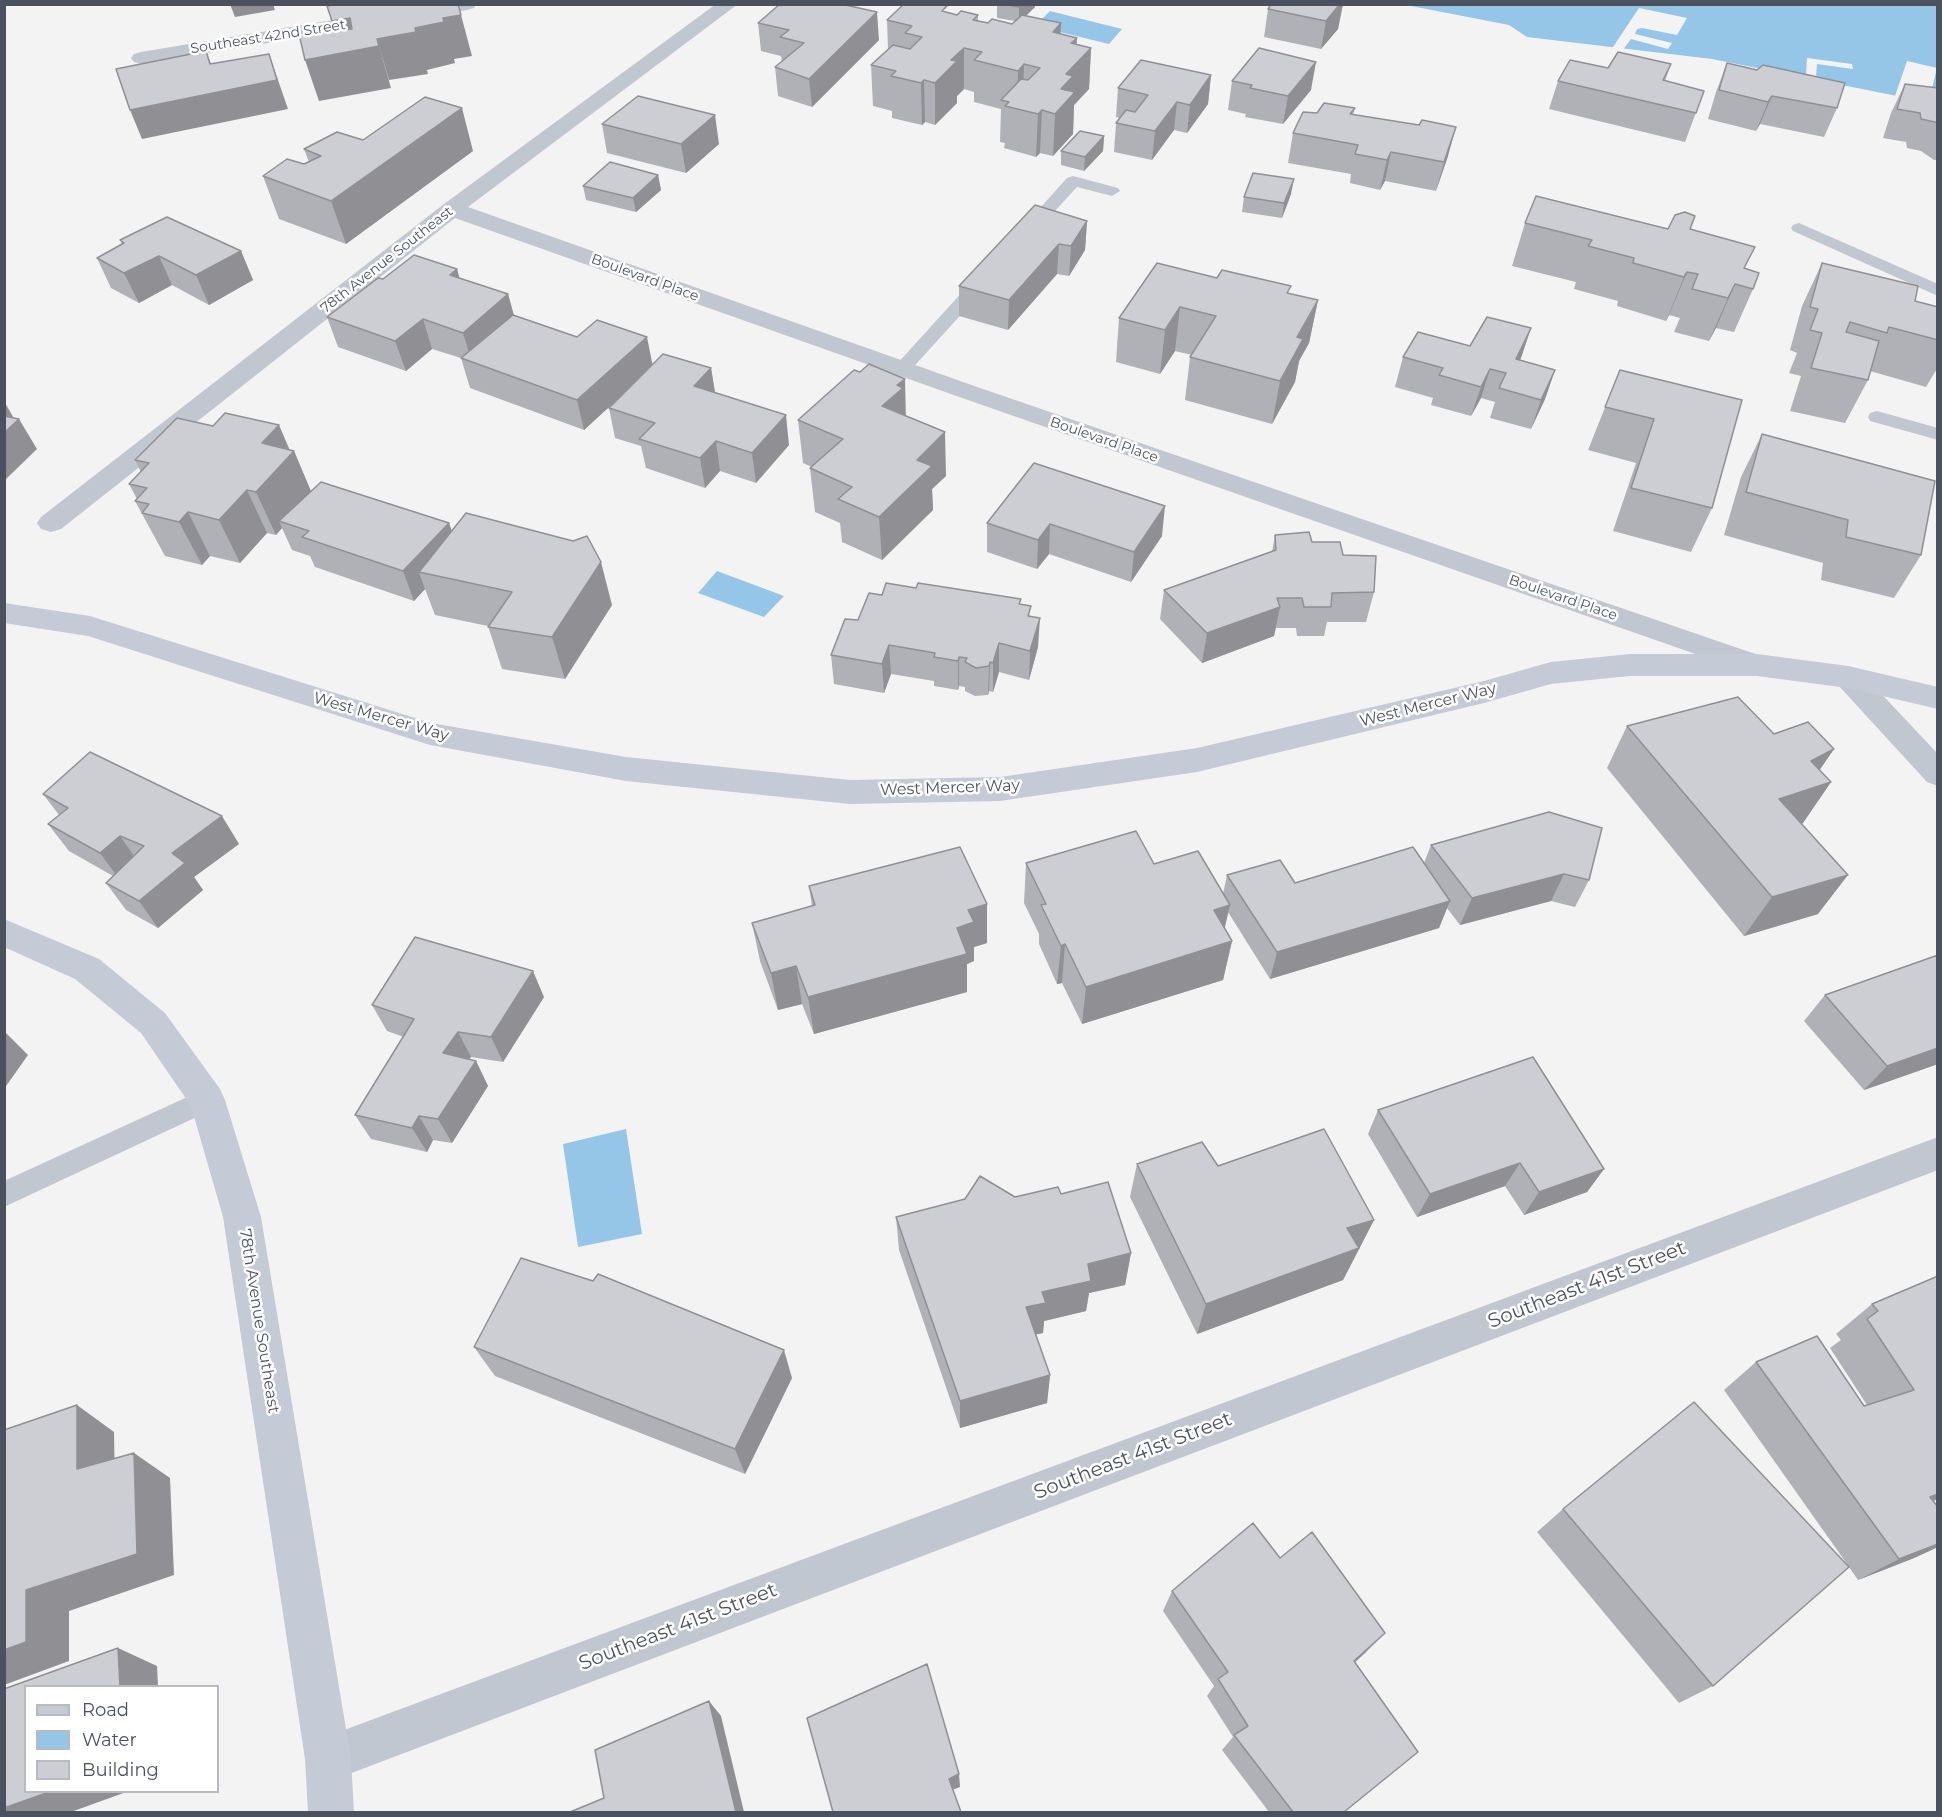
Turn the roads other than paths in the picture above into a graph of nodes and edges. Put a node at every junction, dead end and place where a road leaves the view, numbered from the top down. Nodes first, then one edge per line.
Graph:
1 (467, 4) edge
2 (729, 4) edge
3 (141, 58) dead end
4 (1112, 191) dead end
5 (452, 210) junction
6 (1798, 228) dead end
7 (1018, 241) edge
8 (995, 266) edge
9 (1938, 291) edge
10 (902, 369) junction
11 (1877, 417) dead end
12 (1938, 434) edge
13 (51, 523) dead end
14 (4, 613) edge
15 (1757, 665) junction
16 (1848, 677) junction
17 (1938, 698) edge
18 (1938, 774) edge
19 (4, 932) edge
20 (207, 1100) junction
21 (1938, 1153) edge
22 (4, 1195) edge
23 (328, 1759) junction
24 (331, 1812) edge

1 - 3 street, Southeast 42nd Street
2 - 5 street, 78th Avenue Southeast
4 - 7 lane
5 - 10 street, Boulevard Place
5 - 13 street, 78th Avenue Southeast
6 - 9 lane
8 - 10 lane
10 - 15 street, Boulevard Place
11 - 12 lane
14 - 15 street, West Mercer Way
15 - 16 street, West Mercer Way
16 - 17 street, West Mercer Way
16 - 18 street
19 - 20 street, 78th Avenue Southeast
20 - 22 lane
20 - 23 street, 78th Avenue Southeast
21 - 23 street, Southeast 41st Street
23 - 24 street, 78th Avenue Southeast

